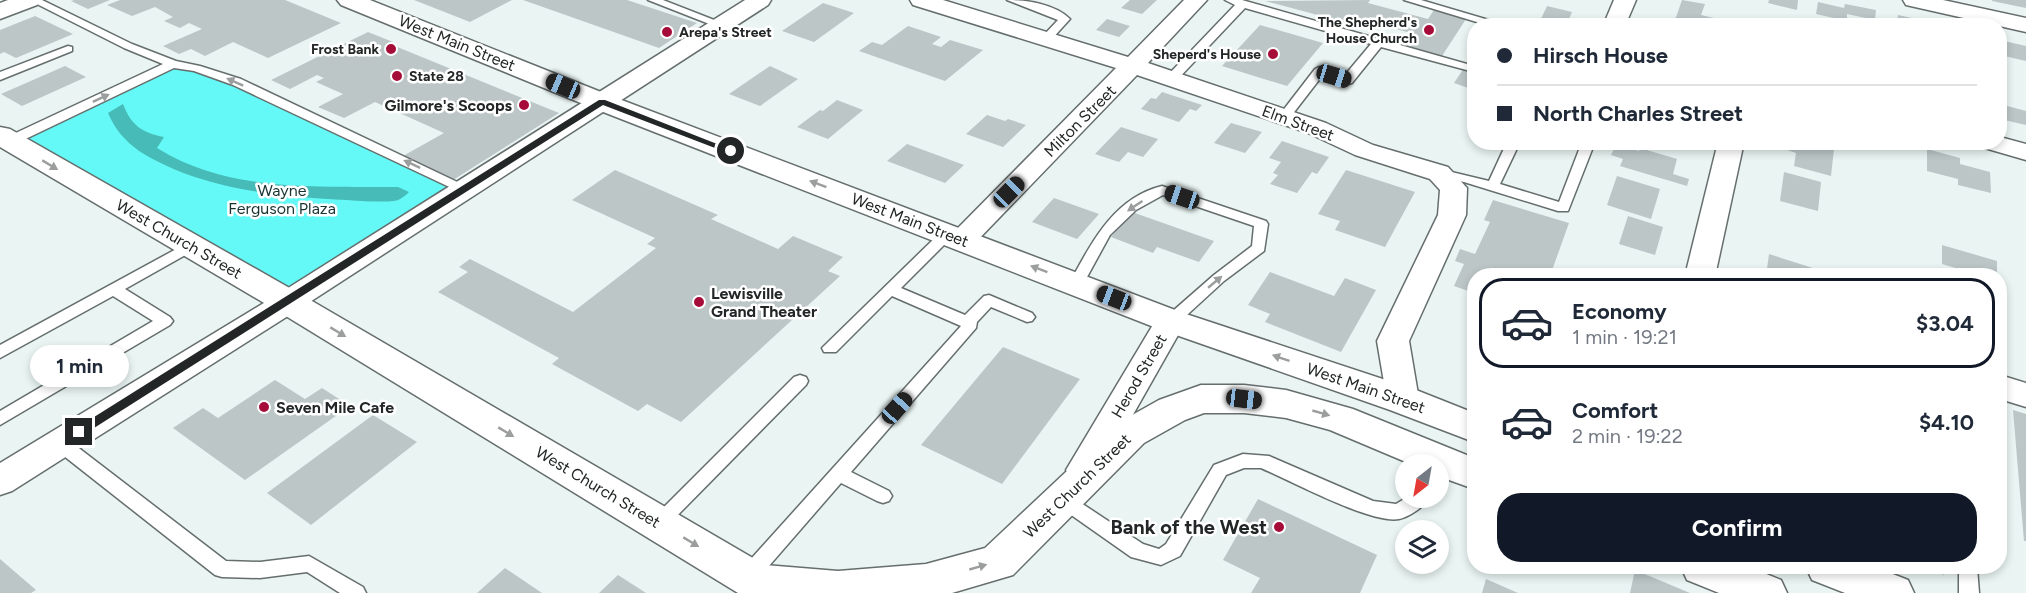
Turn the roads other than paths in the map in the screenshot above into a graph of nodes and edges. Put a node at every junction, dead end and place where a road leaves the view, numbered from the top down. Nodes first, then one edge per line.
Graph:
1 (29, 0) edge
2 (34, 0) edge
3 (350, 0) edge
4 (655, 0) edge
5 (760, 0) edge
6 (921, 0) edge
7 (1012, 0) edge
8 (1196, 0) edge
9 (1230, 0) edge
10 (1409, 0) edge
11 (1625, 0) edge
12 (1914, 0) edge
13 (1242, 4) junction
14 (0, 12) edge
15 (1475, 18) edge
16 (1617, 18) edge
17 (1995, 18) edge
18 (2007, 21) edge
19 (721, 25) junction
20 (2026, 25) edge
21 (1046, 39) junction
22 (1378, 43) junction
23 (68, 49) dead end
24 (173, 64) junction
25 (1134, 66) junction
26 (1467, 67) edge
27 (0, 76) edge
28 (1171, 79) junction
29 (602, 102) junction
30 (1284, 117) junction
31 (5, 138) edge
32 (2007, 147) edge
33 (1510, 150) edge
34 (1586, 150) edge
35 (1729, 150) edge
36 (2026, 152) edge
37 (1439, 173) junction
38 (1493, 186) junction
39 (465, 189) junction
40 (955, 237) junction
41 (191, 246) junction
42 (1702, 268) edge
43 (1076, 284) junction
44 (114, 289) junction
45 (890, 289) junction
46 (288, 302) junction
47 (1027, 317) dead end
48 (1171, 321) junction
49 (967, 323) junction
50 (830, 348) dead end
51 (0, 352) edge
52 (800, 381) dead end
53 (2007, 389) edge
54 (2026, 395) edge
55 (1403, 400) junction
56 (0, 419) edge
57 (1467, 425) edge
58 (61, 444) junction
59 (1418, 454) edge
60 (1449, 466) edge
61 (1467, 472) edge
62 (838, 474) junction
63 (0, 481) edge
64 (883, 496) dead end
65 (1067, 497) junction
66 (1404, 508) edge
67 (659, 523) junction
68 (1719, 574) edge
69 (1968, 574) edge
70 (1836, 577) edge
71 (758, 586) edge
72 (927, 587) edge
73 (356, 593) edge
74 (1766, 593) edge
75 (1893, 593) edge
76 (1969, 593) edge

1 - 14 main road
2 - 24 lane
3 - 29 main road, West Main Street
4 - 19 lane
5 - 19 street
6 - 21 street, Elm Street
7 - 21 lane
8 - 25 street, Milton Street
9 - 13 lane
10 - 15 lane
11 - 16 street
12 - 17 street
13 - 22 lane
13 - 28 lane
18 - 20 street
19 - 29 street
21 - 25 street, Elm Street
22 - 26 lane
22 - 30 lane
23 - 27 lane
31 -> 24 lane
39 -> 24 lane
25 - 28 street, Elm Street
25 - 40 street, Milton Street
28 - 30 street, Elm Street
29 - 39 street
40 -> 29 main road, West Main Street
30 - 37 street, Elm Street
31 -> 41 main road, West Church Street
32 - 36 street
33 - 38 lane
34 - 38 lane
35 - 42 street
37 - 38 lane
37 - 55 street
39 - 46 street
43 -> 40 main road, West Main Street
40 - 45 lane
41 - 44 lane
41 - 46 main road, West Church Street
43 - 48 main road, West Main Street
48 -> 43 lane
44 - 51 lane
44 - 56 lane
45 - 49 lane
45 - 50 lane
46 - 58 street
46 -> 67 main road, West Church Street
47 - 49 lane
55 -> 48 main road, West Main Street
48 - 65 street, Herod Street
49 - 62 lane
52 - 67 lane
53 - 54 street
55 - 57 main road, West Main Street
58 - 63 street
58 - 73 lane
65 -> 59 main road, West Church Street
60 - 61 main road
62 - 64 lane
62 - 71 lane
65 - 66 lane
72 -> 65 main road, West Church Street
67 -> 71 main road, West Church Street
68 - 74 main road
69 - 76 lane
70 - 75 main road
71 - 72 main road, West Church Street

